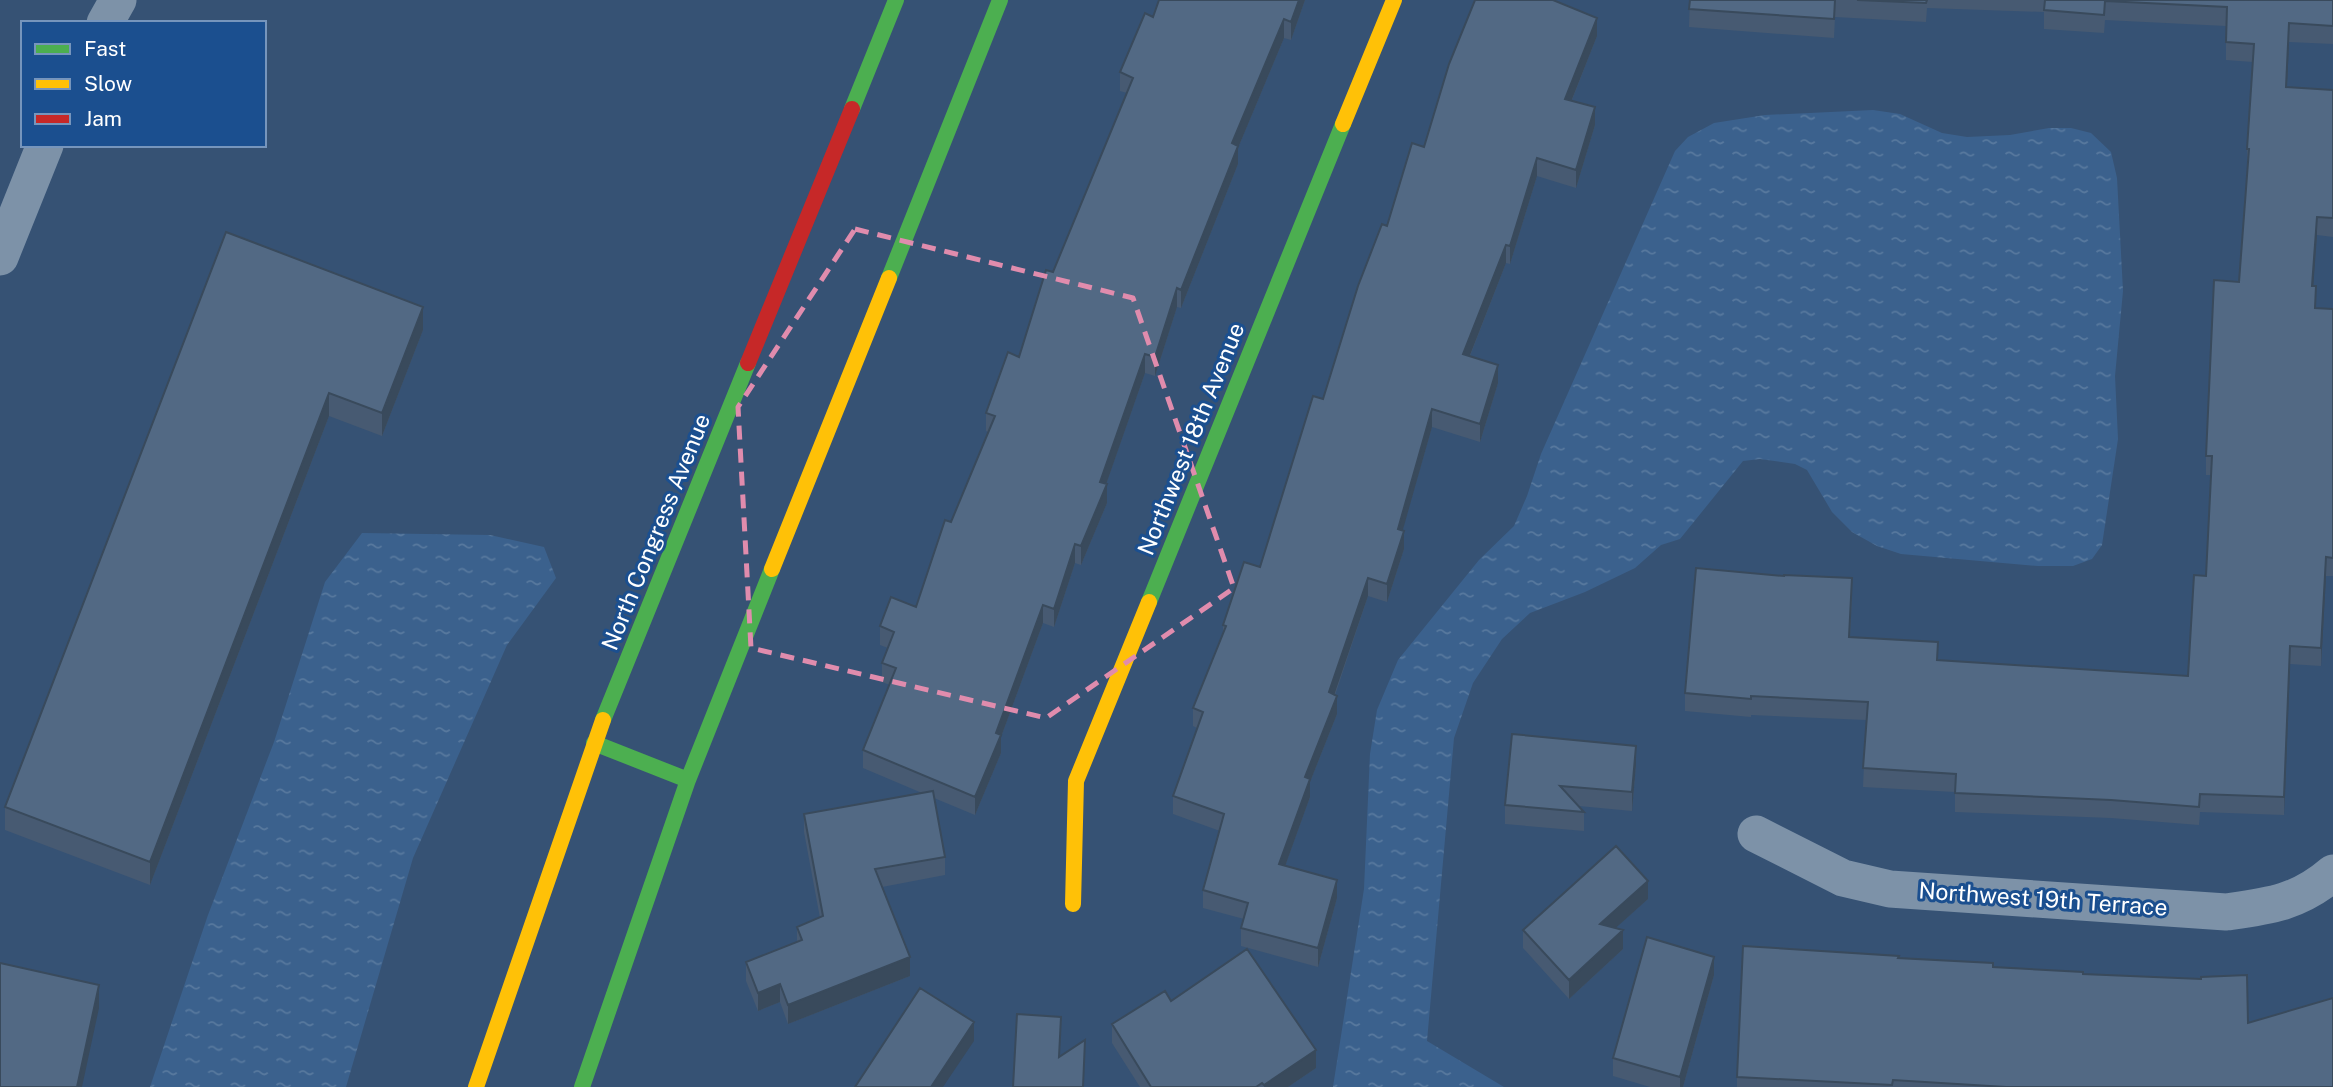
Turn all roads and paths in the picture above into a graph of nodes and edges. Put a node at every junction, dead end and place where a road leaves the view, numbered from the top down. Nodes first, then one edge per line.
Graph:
1 (118, 0) edge
2 (896, 0) edge
3 (1000, 0) edge
4 (1394, 0) edge
5 (106, 21) edge
6 (44, 147) edge
7 (0, 257) edge
8 (594, 744) junction
9 (688, 780) junction
10 (1756, 834) dead end
11 (2333, 873) edge
12 (1073, 904) dead end
13 (476, 1087) edge
14 (582, 1087) edge

1 - 5 street
2 - 8 main road, North Congress Avenue
3 - 9 main road
4 - 12 main road, Northwest 18th Avenue
6 - 7 street
8 - 9 main road
8 - 13 main road, North Congress Avenue
9 - 14 main road
10 - 11 street, Northwest 19th Terrace

